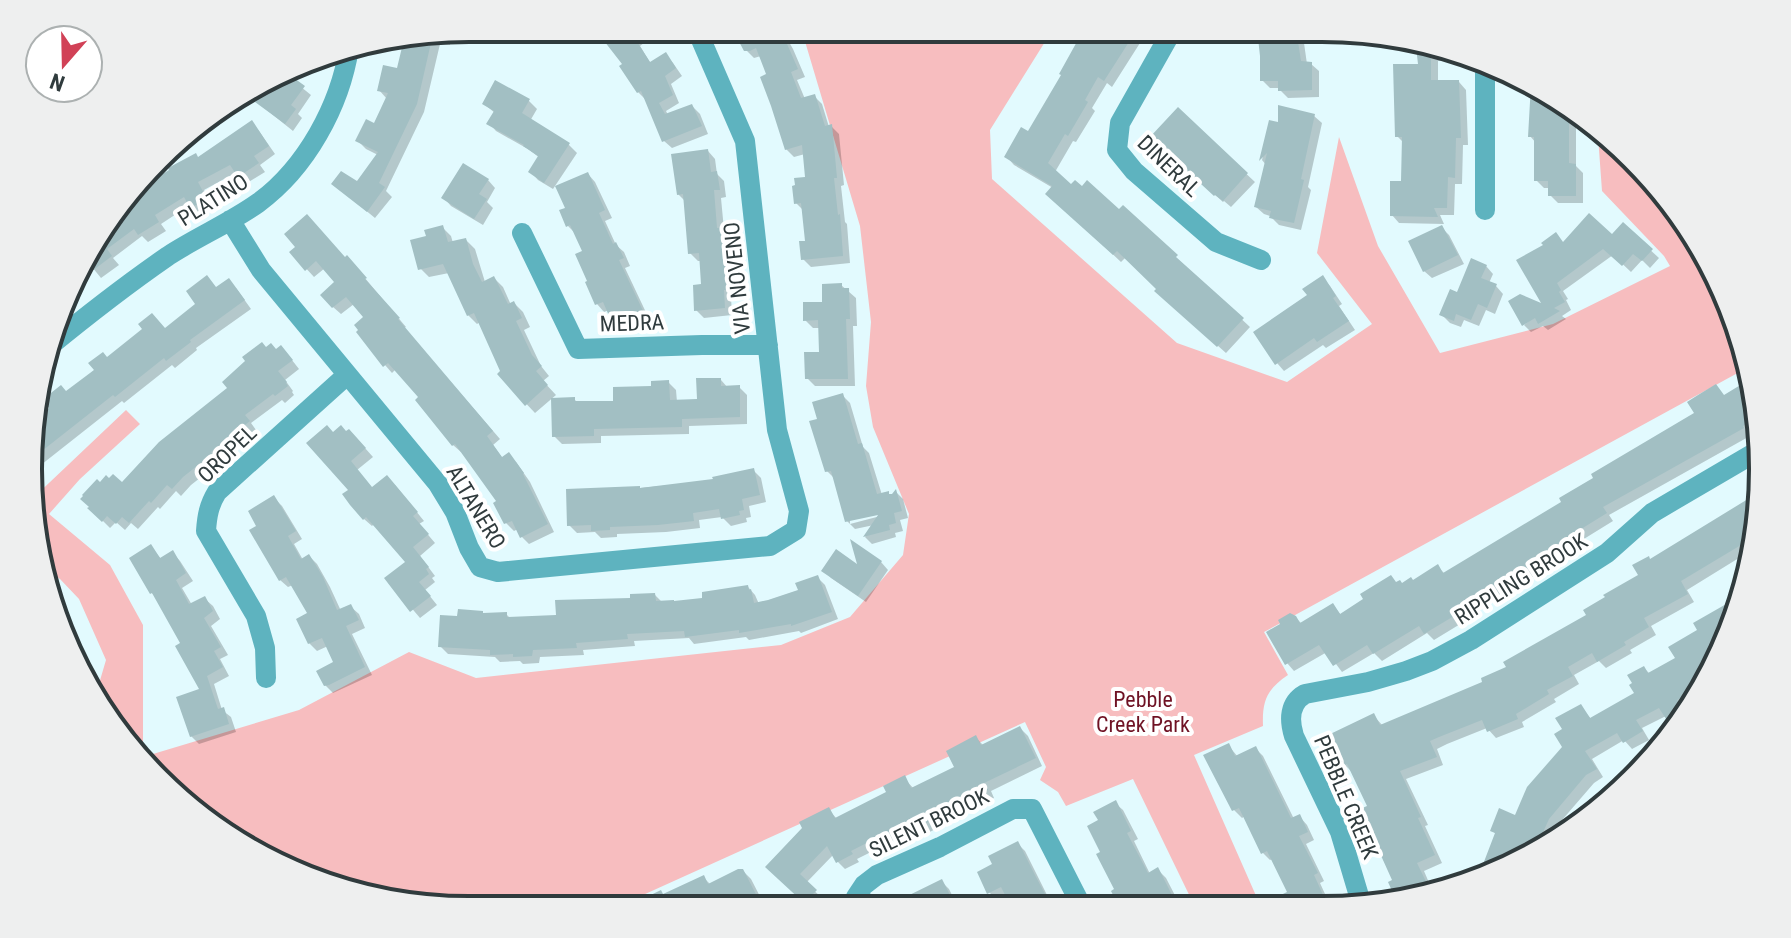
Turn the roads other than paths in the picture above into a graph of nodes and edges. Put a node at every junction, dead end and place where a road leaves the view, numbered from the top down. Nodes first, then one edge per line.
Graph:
1 (702, 42) edge
2 (1166, 42) edge
3 (347, 60) edge
4 (1485, 75) edge
5 (1485, 210) dead end
6 (230, 220) junction
7 (522, 233) dead end
8 (1261, 260) dead end
9 (64, 334) edge
10 (768, 345) junction
11 (347, 375) junction
12 (1749, 456) edge
13 (796, 530) joint
14 (266, 678) dead end
15 (1294, 705) joint
16 (1358, 894) edge
17 (860, 896) edge
18 (1076, 896) edge

1 - 10 street, VIA NOVENO
2 - 8 street, DINERAL
3 - 6 street, PLATINO
4 - 5 street
6 - 9 street, PLATINO
6 - 11 street, ALTANERO
7 - 10 street, MEDRA
10 - 13 street, VIA NOVENO
11 - 13 street, ALTANERO
11 - 14 street, OROPEL
12 - 15 street, RIPPLING BROOK
15 - 16 street, PEBBLE CREEK
17 - 18 street, SILENT BROOK

